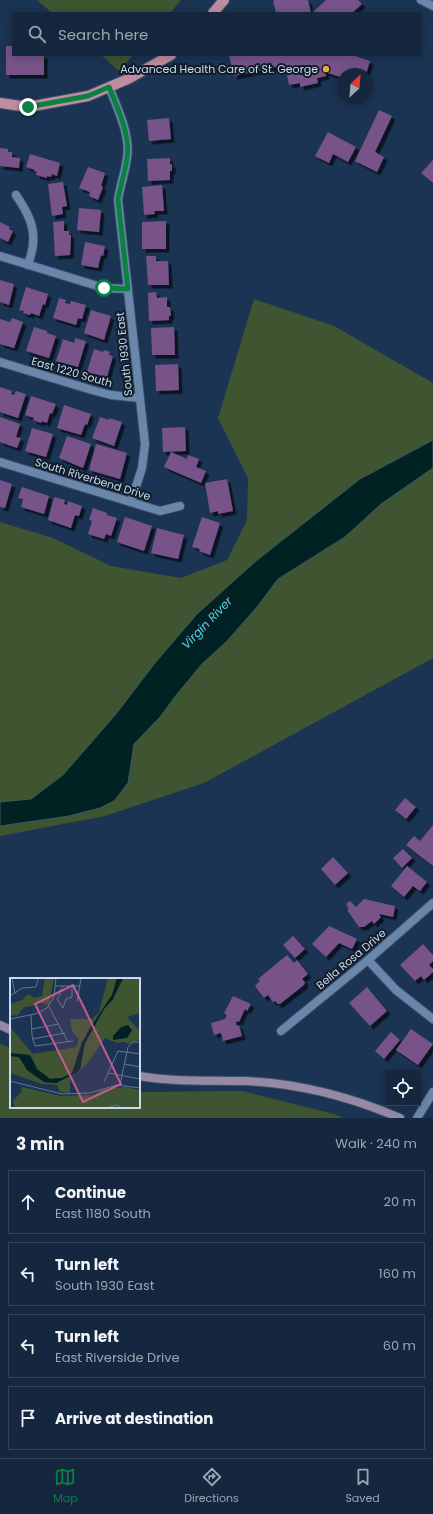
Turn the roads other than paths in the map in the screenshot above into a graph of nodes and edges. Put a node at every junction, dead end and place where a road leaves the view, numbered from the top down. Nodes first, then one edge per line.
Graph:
1 (224, 0) edge
2 (421, 0) edge
3 (433, 6) edge
4 (215, 12) edge
5 (169, 56) edge
6 (109, 87) junction
7 (0, 103) edge
8 (16, 195) dead end
9 (0, 256) edge
10 (28, 265) junction
11 (128, 289) junction
12 (0, 362) edge
13 (140, 398) junction
14 (0, 462) edge
15 (132, 502) junction
16 (180, 506) dead end
17 (433, 903) edge
18 (368, 960) junction
19 (433, 1019) edge
20 (0, 1026) edge
21 (10, 1030) edge
22 (281, 1030) dead end
23 (140, 1076) edge
24 (433, 1092) edge
25 (400, 1118) edge
26 (417, 1118) edge

1 - 4 main road
2 - 3 street
5 - 6 main road
6 - 7 main road
6 - 11 street, South 1930 East
8 - 10 street
9 - 10 street
10 - 11 street
11 - 13 street, South 1930 East
12 - 13 street, East 1220 South
13 - 15 street, South 1930 East
14 - 15 street, South Riverbend Drive
15 - 16 street, South Riverbend Drive
17 - 18 street, Bella Rosa Drive
18 - 19 street
18 - 22 street, Bella Rosa Drive
20 - 21 main road
23 - 25 main road
24 - 26 street

